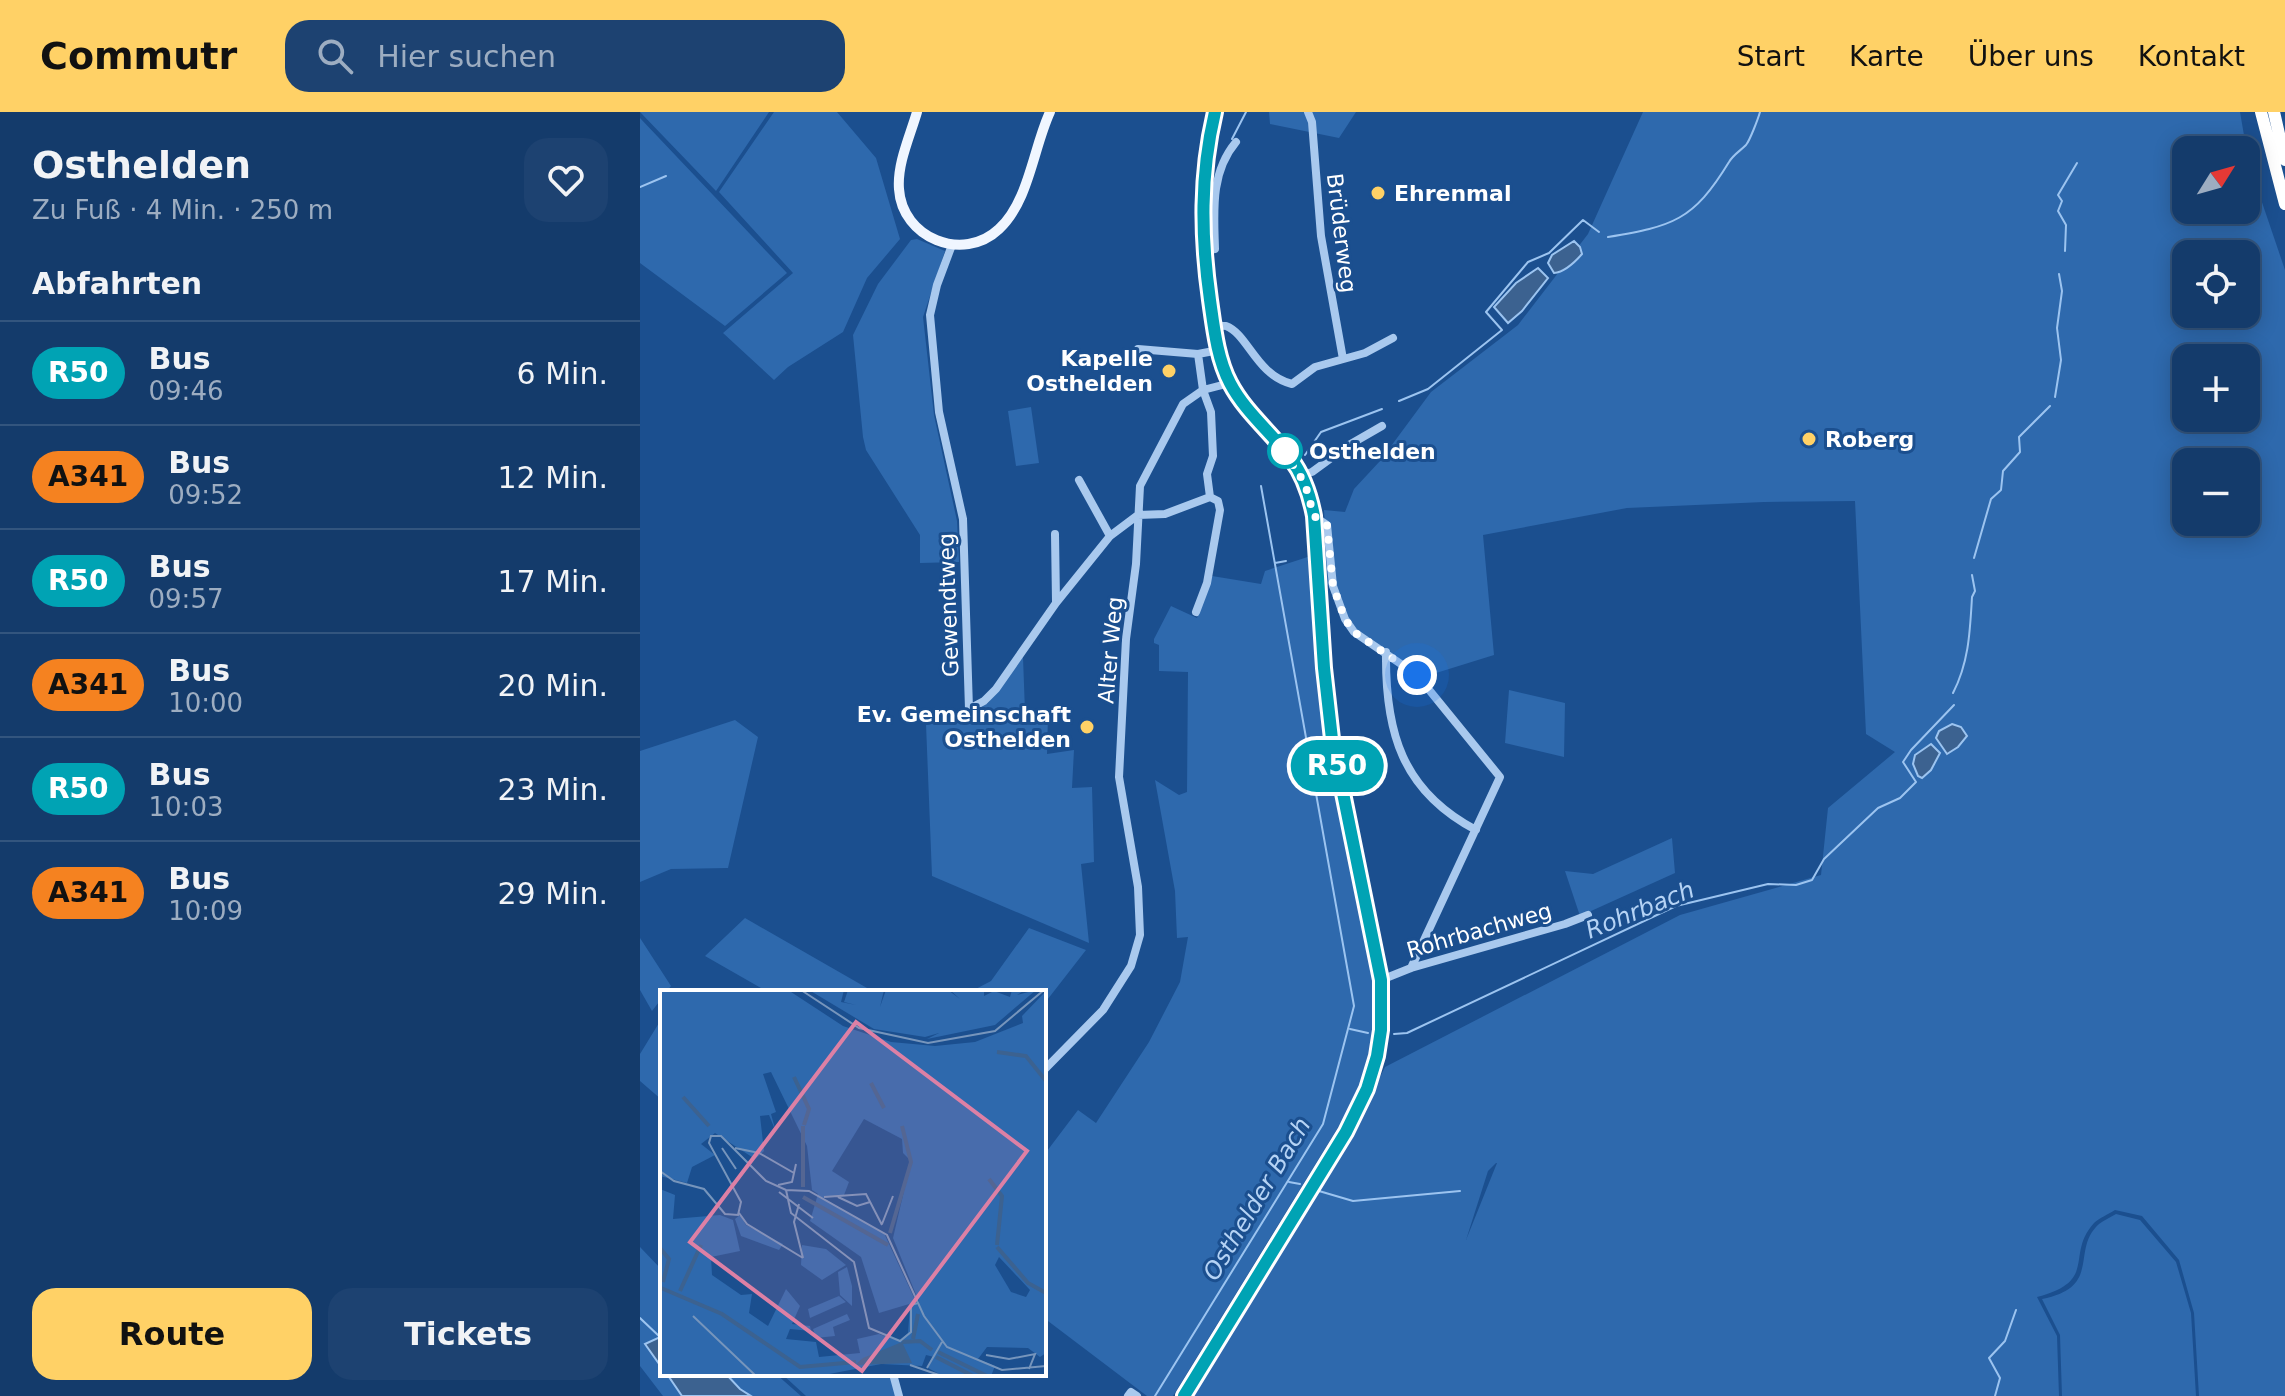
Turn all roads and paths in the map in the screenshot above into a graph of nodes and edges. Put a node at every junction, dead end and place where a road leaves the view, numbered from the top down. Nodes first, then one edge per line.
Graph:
1 (917, 112) edge
2 (1050, 112) edge
3 (1215, 112) edge
4 (1308, 112) edge
5 (2261, 112) edge
6 (2274, 112) edge
7 (1236, 142) dead end
8 (2285, 160) edge
9 (2285, 204) edge
10 (952, 245) junction
11 (1203, 251) junction
12 (1213, 325) junction
13 (1393, 338) dead end
14 (1138, 349) dead end
15 (1219, 350) junction
16 (1198, 354) junction
17 (1343, 359) junction
18 (1230, 383) junction
19 (1203, 390) junction
20 (1382, 426) dead end
21 (1301, 475) junction
22 (1079, 480) dead end
23 (1210, 497) junction
24 (1138, 515) junction
25 (1314, 516) junction
26 (1055, 534) dead end
27 (1110, 536) junction
28 (1056, 603) junction
29 (1196, 612) dead end
30 (1386, 652) junction
31 (1476, 830) junction
32 (1588, 915) dead end
33 (1411, 968) junction
34 (1381, 980) junction
35 (1046, 1068) edge
36 (894, 1376) edge
37 (899, 1396) edge
38 (1128, 1396) edge
39 (1137, 1396) edge
40 (1184, 1396) edge

1 - 10 main road
2 - 10 main road
3 - 11 main road
4 - 17 street, Brüderweg
5 - 9 highway
6 - 8 highway
7 - 11 street
10 - 28 street, Gewendtweg
11 - 12 main road
12 - 15 main road
12 - 17 street
13 - 17 street
14 - 16 street
15 - 16 street
15 - 18 main road
16 - 19 street
18 - 19 street
18 - 21 main road
19 - 23 street
19 - 24 street, Alter Weg
20 - 21 street
21 - 25 main road
22 - 27 street
23 - 24 street
23 - 29 street
24 - 27 street, Gewendtweg
24 - 35 street, Alter Weg
25 - 30 street
25 - 34 main road
26 - 28 street
27 - 28 street, Gewendtweg
30 - 31 street
30 - 31 street
31 - 33 street
32 - 33 street, Rohrbachweg
33 - 34 street, Rohrbachweg
34 - 40 main road
36 - 37 street
38 - 39 street

